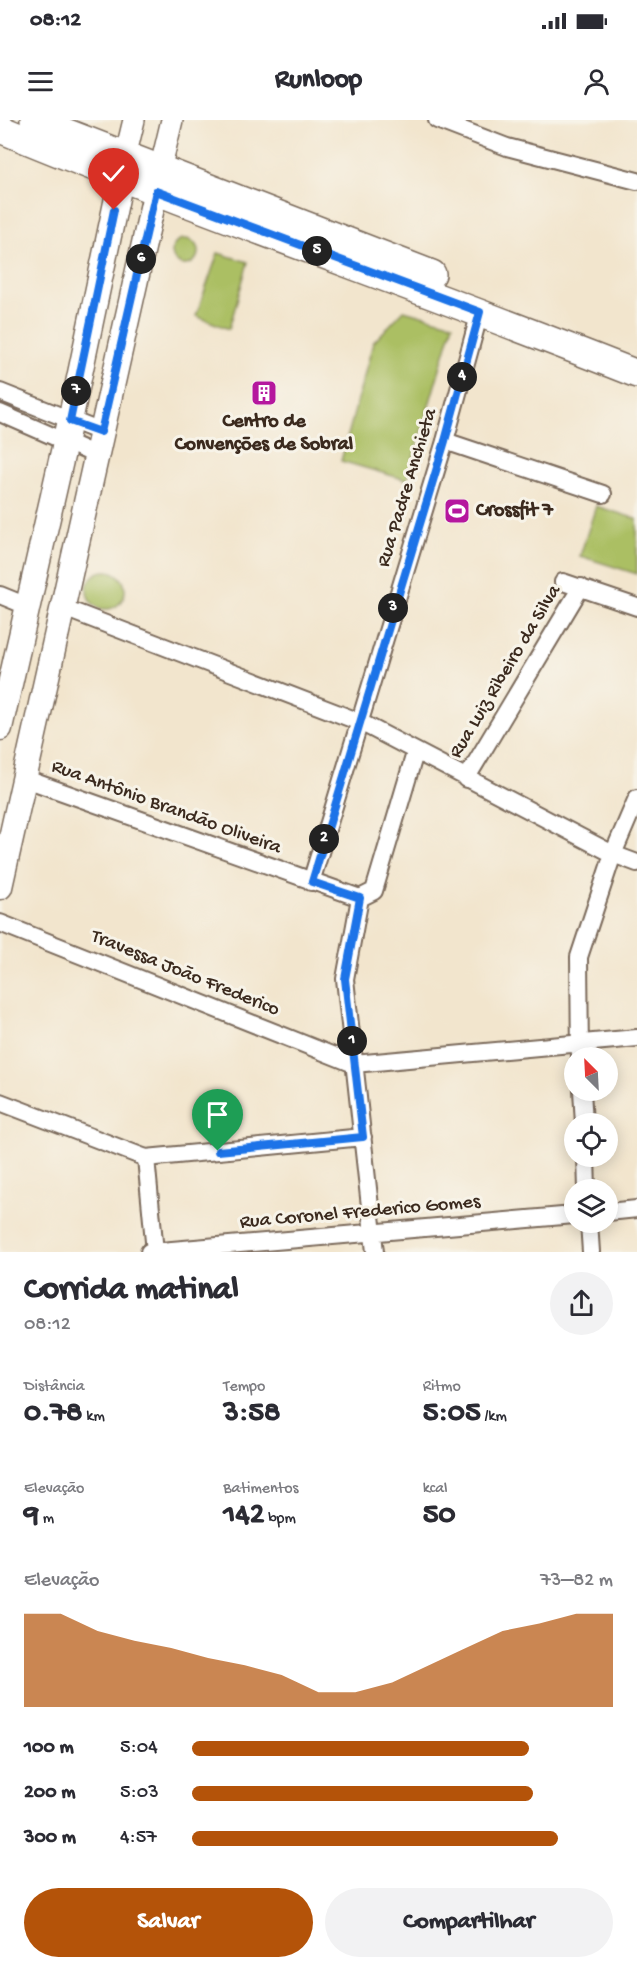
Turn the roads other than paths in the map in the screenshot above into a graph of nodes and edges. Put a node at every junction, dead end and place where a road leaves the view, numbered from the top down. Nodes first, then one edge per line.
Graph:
1 (34, 120) edge
2 (134, 120) edge
3 (172, 120) edge
4 (437, 120) edge
5 (459, 124) edge
6 (0, 129) edge
7 (123, 168) junction
8 (158, 180) junction
9 (637, 181) edge
10 (480, 312) junction
11 (637, 354) edge
12 (637, 374) edge
13 (0, 392) edge
14 (0, 413) edge
15 (67, 431) junction
16 (445, 441) junction
17 (99, 443) junction
18 (603, 494) dead end
19 (563, 582) dead end
20 (581, 587) junction
21 (0, 595) edge
22 (27, 606) junction
23 (637, 607) edge
24 (64, 608) junction
25 (1, 722) edge
26 (360, 722) junction
27 (37, 723) junction
28 (416, 753) junction
29 (26, 779) junction
30 (466, 779) junction
31 (637, 798) edge
32 (613, 854) junction
33 (637, 863) edge
34 (312, 882) junction
35 (0, 887) edge
36 (360, 898) junction
37 (0, 923) edge
38 (637, 1038) edge
39 (580, 1047) edge
40 (594, 1047) edge
41 (564, 1051) edge
42 (354, 1064) junction
43 (0, 1102) edge
44 (363, 1137) junction
45 (146, 1158) junction
46 (637, 1209) edge
47 (618, 1211) edge
48 (564, 1216) edge
49 (373, 1233) junction
50 (590, 1233) edge
51 (149, 1252) edge
52 (155, 1252) edge
53 (375, 1252) edge
54 (591, 1252) edge

1 - 7 main road
2 - 7 street
3 - 8 street
4 - 5 street
5 - 9 street
6 - 7 main road
7 - 8 main road
7 - 15 main road
8 - 10 main road
8 - 11 main road
8 - 17 main road
10 - 12 main road
10 - 16 street, Rua Padre Anchieta
13 - 15 street
14 - 15 street
15 - 17 street
15 - 17 street
15 - 22 main road
16 - 18 street
16 - 26 street, Rua Padre Anchieta
17 - 24 main road
19 - 20 street
20 - 23 street
20 - 30 street, Rua Luiz Ribeiro da Silva
21 - 22 street
22 - 25 main road
24 - 26 street
24 - 27 main road
25 - 27 main road
26 - 28 street
26 - 34 street, Rua Padre Anchieta
27 - 29 main road
28 - 30 street
28 - 36 street
29 - 34 street, Rua Antônio Brandão Oliveira
29 - 35 main road
30 - 32 street
31 - 32 street
32 - 33 street
32 - 39 street
34 - 36 street, Rua Antônio Brandão Oliveira
36 - 42 street
37 - 42 street, Travessa João Frederico
38 - 40 street
41 - 42 street
42 - 44 street
43 - 45 street
44 - 45 street
44 - 49 street
45 - 52 street
46 - 47 street
48 - 49 street, Rua Coronel Frederico Gomes
49 - 52 street, Rua Coronel Frederico Gomes
49 - 53 street
50 - 54 street
51 - 52 street, Rua Coronel Frederico Gomes

